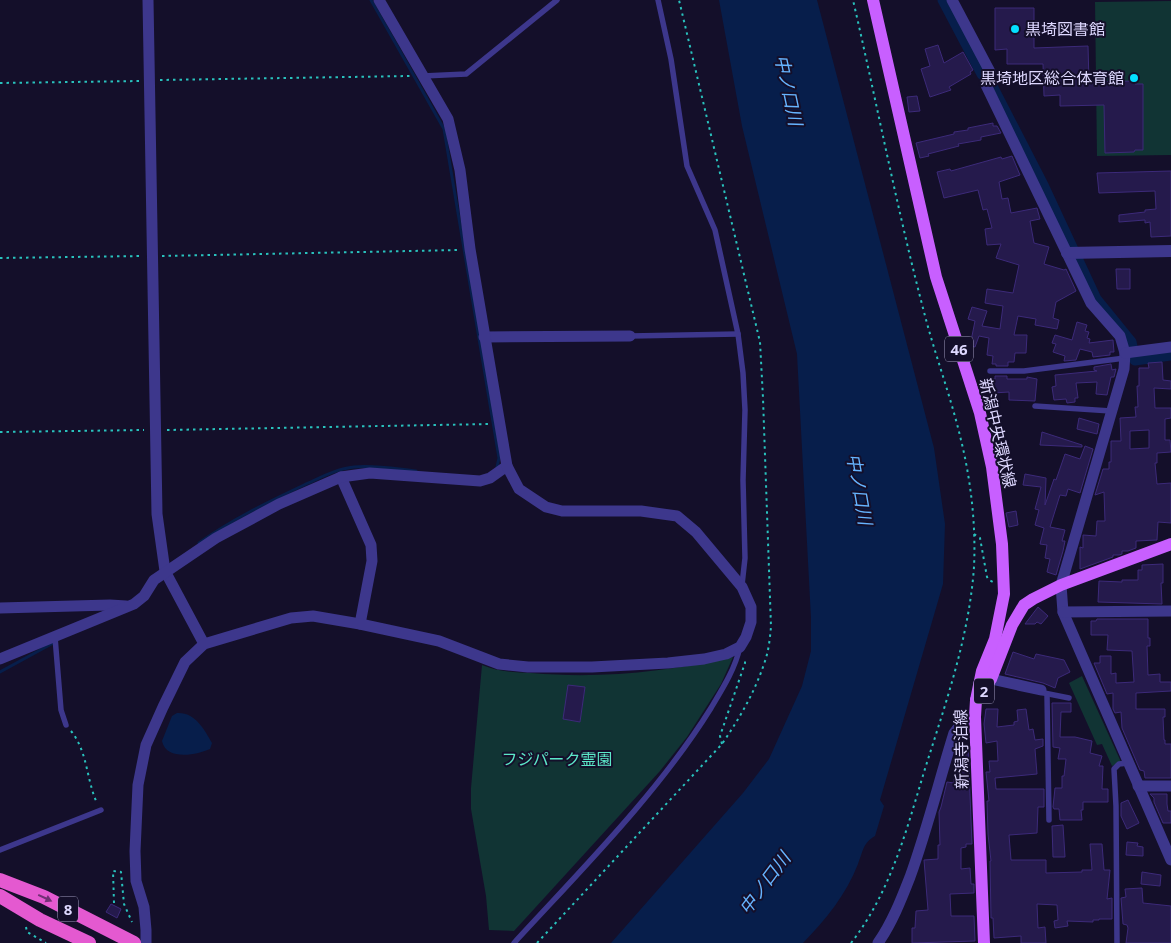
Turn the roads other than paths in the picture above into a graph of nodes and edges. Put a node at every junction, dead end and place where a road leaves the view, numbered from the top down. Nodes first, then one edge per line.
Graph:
1 (148, 0) edge
2 (379, 0) edge
3 (557, 0) edge
4 (658, 0) edge
5 (873, 0) edge
6 (952, 0) edge
7 (423, 76) junction
8 (1171, 251) edge
9 (1067, 253) junction
10 (738, 334) junction
11 (630, 336) joint
12 (484, 337) junction
13 (1171, 347) edge
14 (1125, 356) junction
15 (990, 371) dead end
16 (1035, 406) dead end
17 (1111, 410) junction
18 (507, 466) junction
19 (341, 477) junction
20 (1171, 544) edge
21 (165, 571) junction
22 (1061, 585) junction
23 (742, 587) junction
24 (126, 606) junction
25 (0, 608) edge
26 (1171, 611) edge
27 (1063, 612) junction
28 (360, 624) junction
29 (55, 637) junction
30 (204, 644) junction
31 (740, 647) junction
32 (0, 659) edge
33 (991, 679) junction
34 (1044, 692) junction
35 (1069, 698) dead end
36 (976, 700) junction
37 (975, 717) junction
38 (66, 725) road end
39 (1128, 763) junction
40 (1138, 786) junction
41 (1171, 786) edge
42 (100, 810) road end
43 (1049, 820) dead end
44 (0, 850) edge
45 (1171, 860) edge
46 (0, 880) edge
47 (0, 896) edge
48 (89, 943) edge
49 (134, 943) edge
50 (146, 943) edge
51 (514, 943) edge
52 (878, 943) edge
53 (984, 943) edge
54 (1117, 943) edge

1 - 21 street
2 - 7 street
3 - 7 lane
4 - 10 lane
5 - 36 main road, 新潟中央環状線 / 46
6 - 9 street
7 - 12 street
8 - 9 street
9 - 14 street
10 - 11 lane
10 - 23 lane
11 - 12 street
12 - 18 street
13 - 14 street
14 - 15 lane
14 - 17 street
16 - 17 lane
17 - 22 street
18 - 19 street
18 - 23 street
19 - 21 street
19 - 28 street
20 - 22 main road, 新潟寺泊線 / 2
21 - 24 street
21 - 30 street
22 - 27 street
22 - 33 main road, 新潟寺泊線 / 2
23 - 31 street
24 - 25 street
24 - 29 street
26 - 27 street
27 - 39 street
28 - 30 street
28 - 31 street
29 - 32 street
29 - 38 lane
30 - 50 street
31 - 51 lane
33 - 34 street
33 - 36 main road, 新潟寺泊線 / 2
34 - 35 lane
34 - 43 lane
36 - 37 main road, 新潟寺泊線 / 2
37 - 52 street
37 - 53 main road, 新潟寺泊線 / 2
39 - 40 street
39 - 54 lane
40 - 41 street
40 - 45 street
42 - 44 lane
46 -> 49 highway, 8
47 - 48 highway, 8

